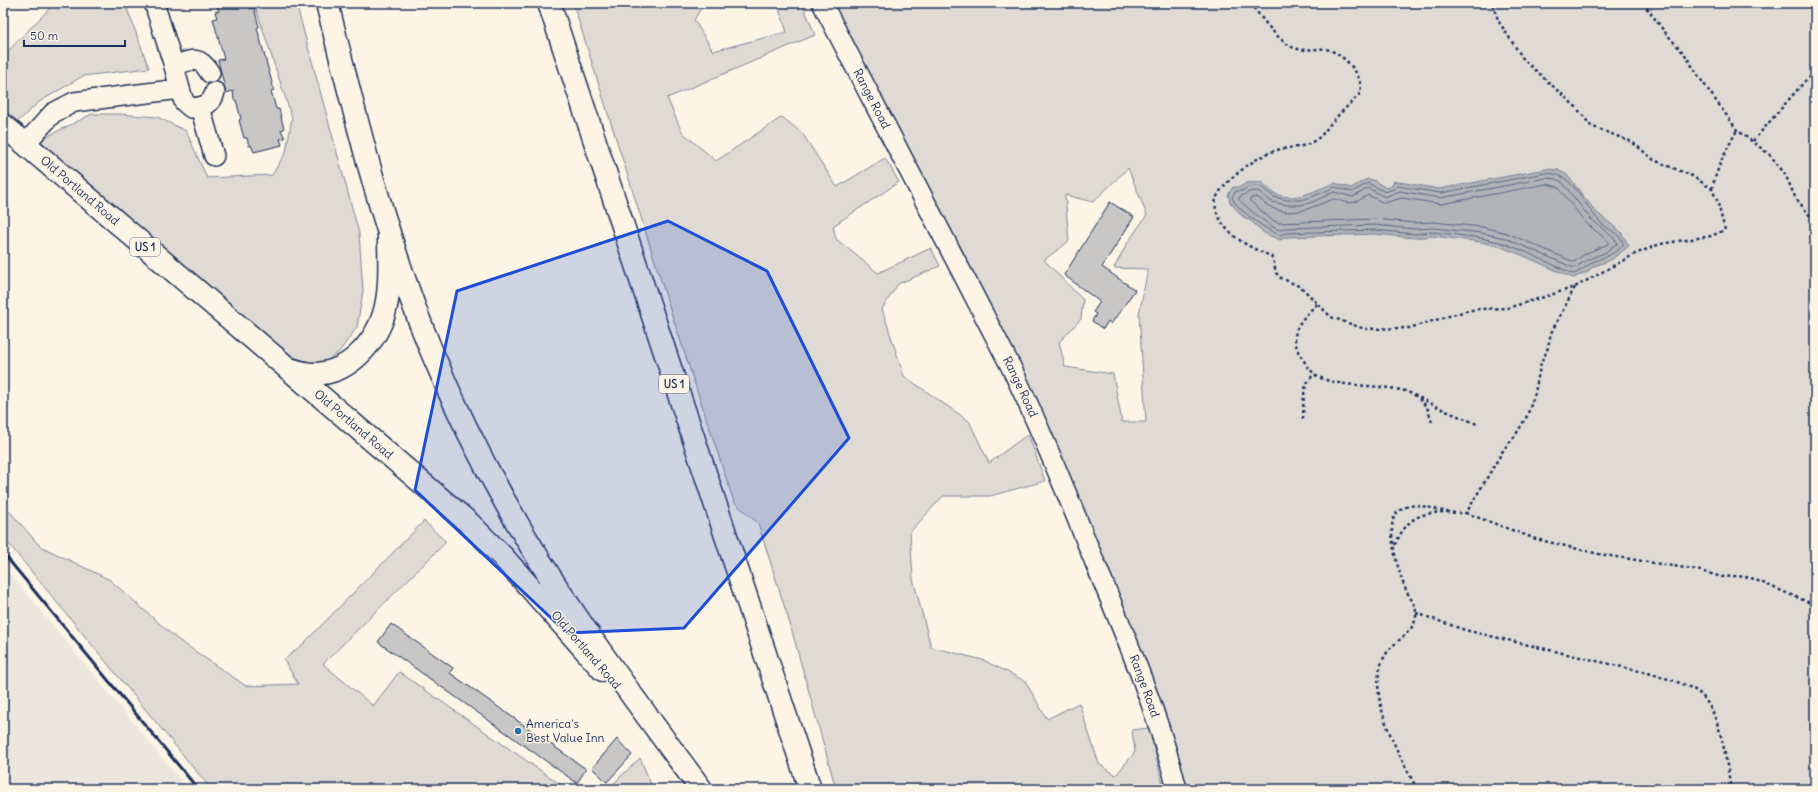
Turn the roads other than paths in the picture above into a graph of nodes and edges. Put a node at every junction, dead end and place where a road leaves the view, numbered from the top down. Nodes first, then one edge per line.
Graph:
1 (154, 3) edge
2 (327, 3) edge
3 (549, 3) edge
4 (822, 3) edge
5 (174, 66) junction
6 (210, 73) dead end
7 (180, 89) junction
8 (214, 92) dead end
9 (200, 107) junction
10 (3, 125) edge
11 (24, 144) junction
12 (214, 156) dead end
13 (389, 236) junction
14 (288, 369) junction
15 (675, 754) junction
16 (701, 789) edge
17 (810, 789) edge
18 (1177, 789) edge

1 - 5 street
2 - 13 main road, US 1
3 - 17 main road, US 1
4 - 18 street, Range Road
5 - 6 street
5 - 7 street
7 - 9 street
7 - 11 street
8 - 9 street
9 - 12 street
10 - 11 main road, Old Portland Road / US 1
11 - 14 main road, Old Portland Road / US 1
13 - 14 main road, US 1
13 - 15 main road
14 - 15 main road, Old Portland Road / US 1
15 - 16 main road, US 1

